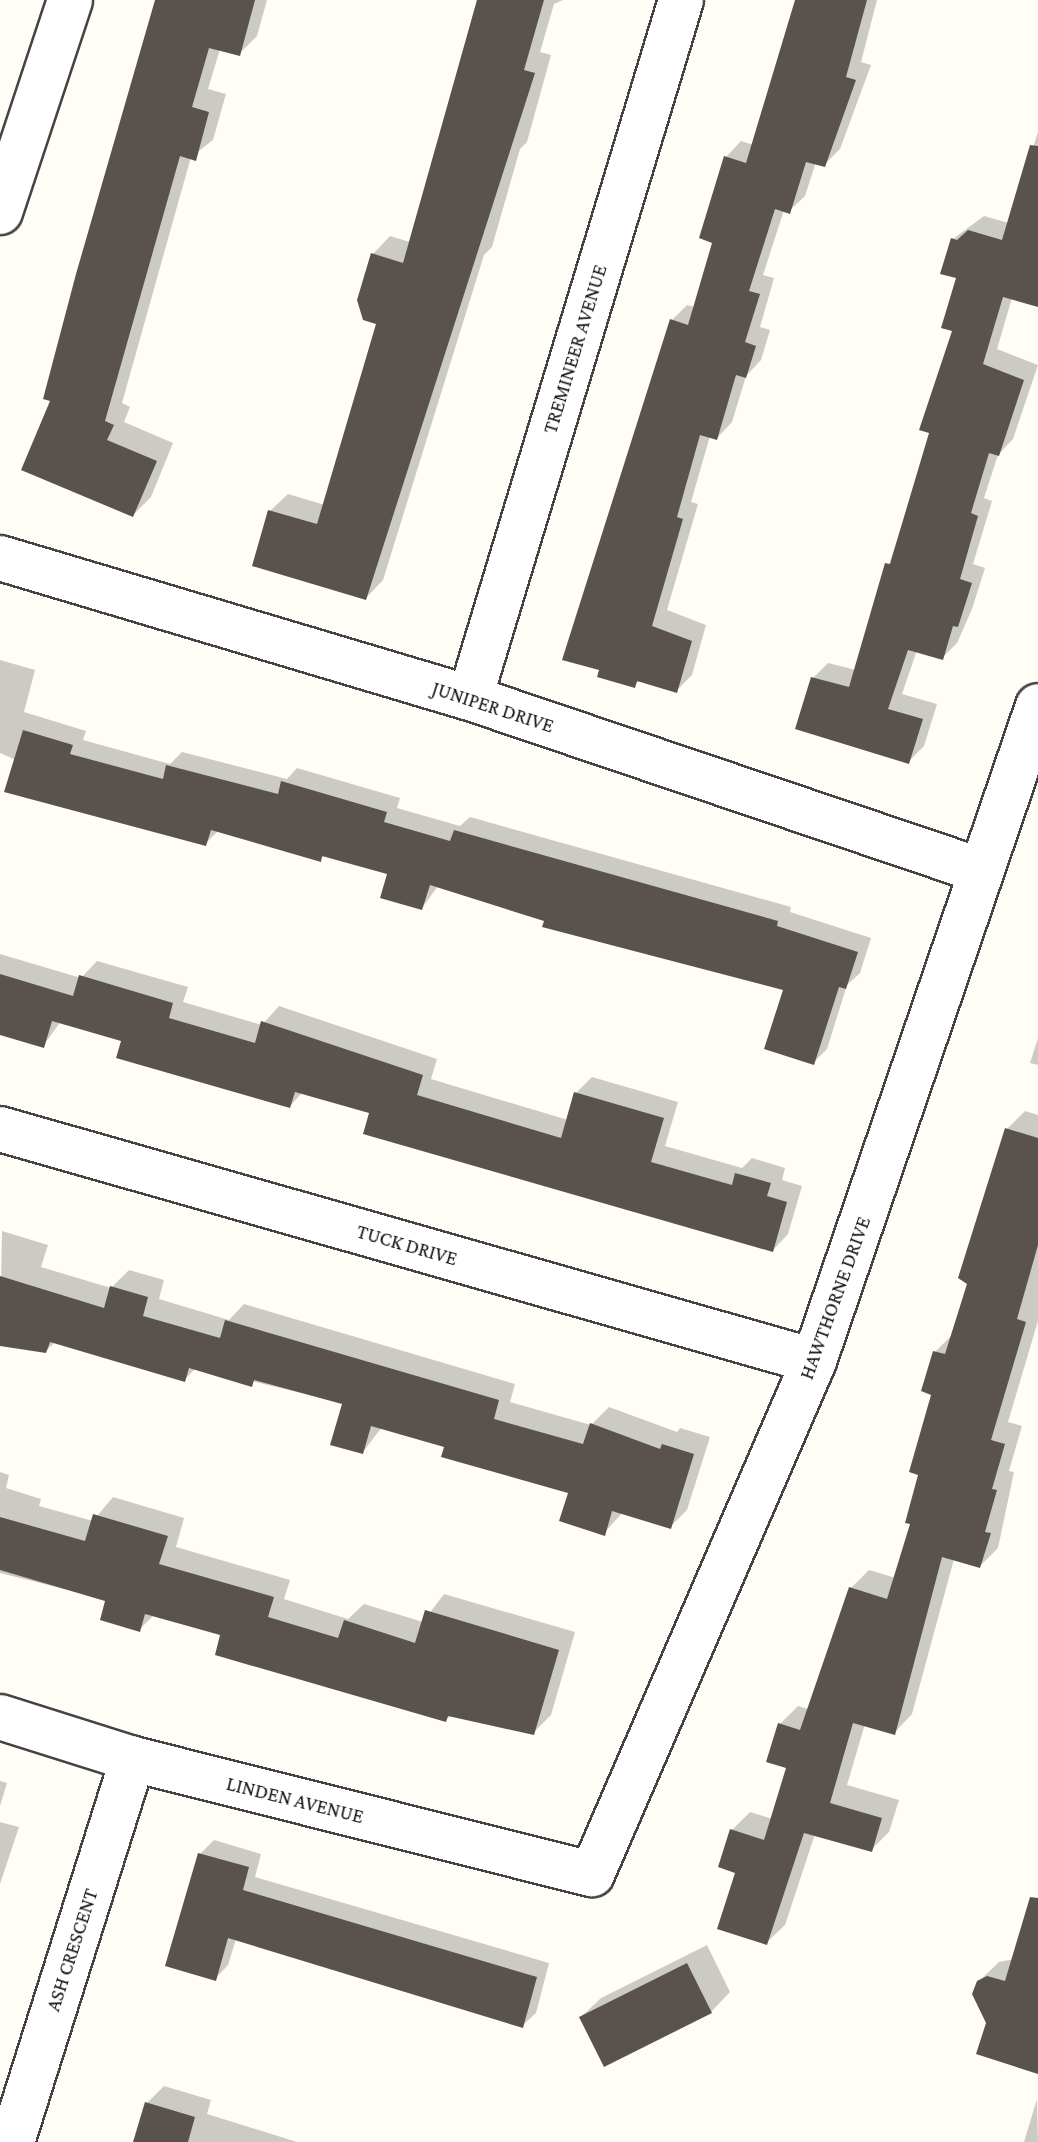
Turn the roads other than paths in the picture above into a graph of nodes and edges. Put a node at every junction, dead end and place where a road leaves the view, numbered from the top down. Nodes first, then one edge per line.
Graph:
1 (70, 0) edge
2 (681, 0) edge
3 (0, 212) edge
4 (0, 558) edge
5 (470, 698) junction
6 (1038, 706) edge
7 (982, 871) junction
8 (0, 1129) edge
9 (814, 1361) junction
10 (0, 1717) edge
11 (133, 1759) junction
12 (592, 1874) joint
13 (12, 2142) edge

1 - 3 street
2 - 5 street, TREMINEER AVENUE
4 - 5 street, JUNIPER DRIVE
5 - 7 street, JUNIPER DRIVE
6 - 7 street, HAWTHORNE DRIVE
7 - 9 street, HAWTHORNE DRIVE
8 - 9 street, TUCK DRIVE
9 - 12 street, HAWTHORNE DRIVE
10 - 11 street, LINDEN AVENUE
11 - 12 street, LINDEN AVENUE
11 - 13 street, ASH CRESCENT

